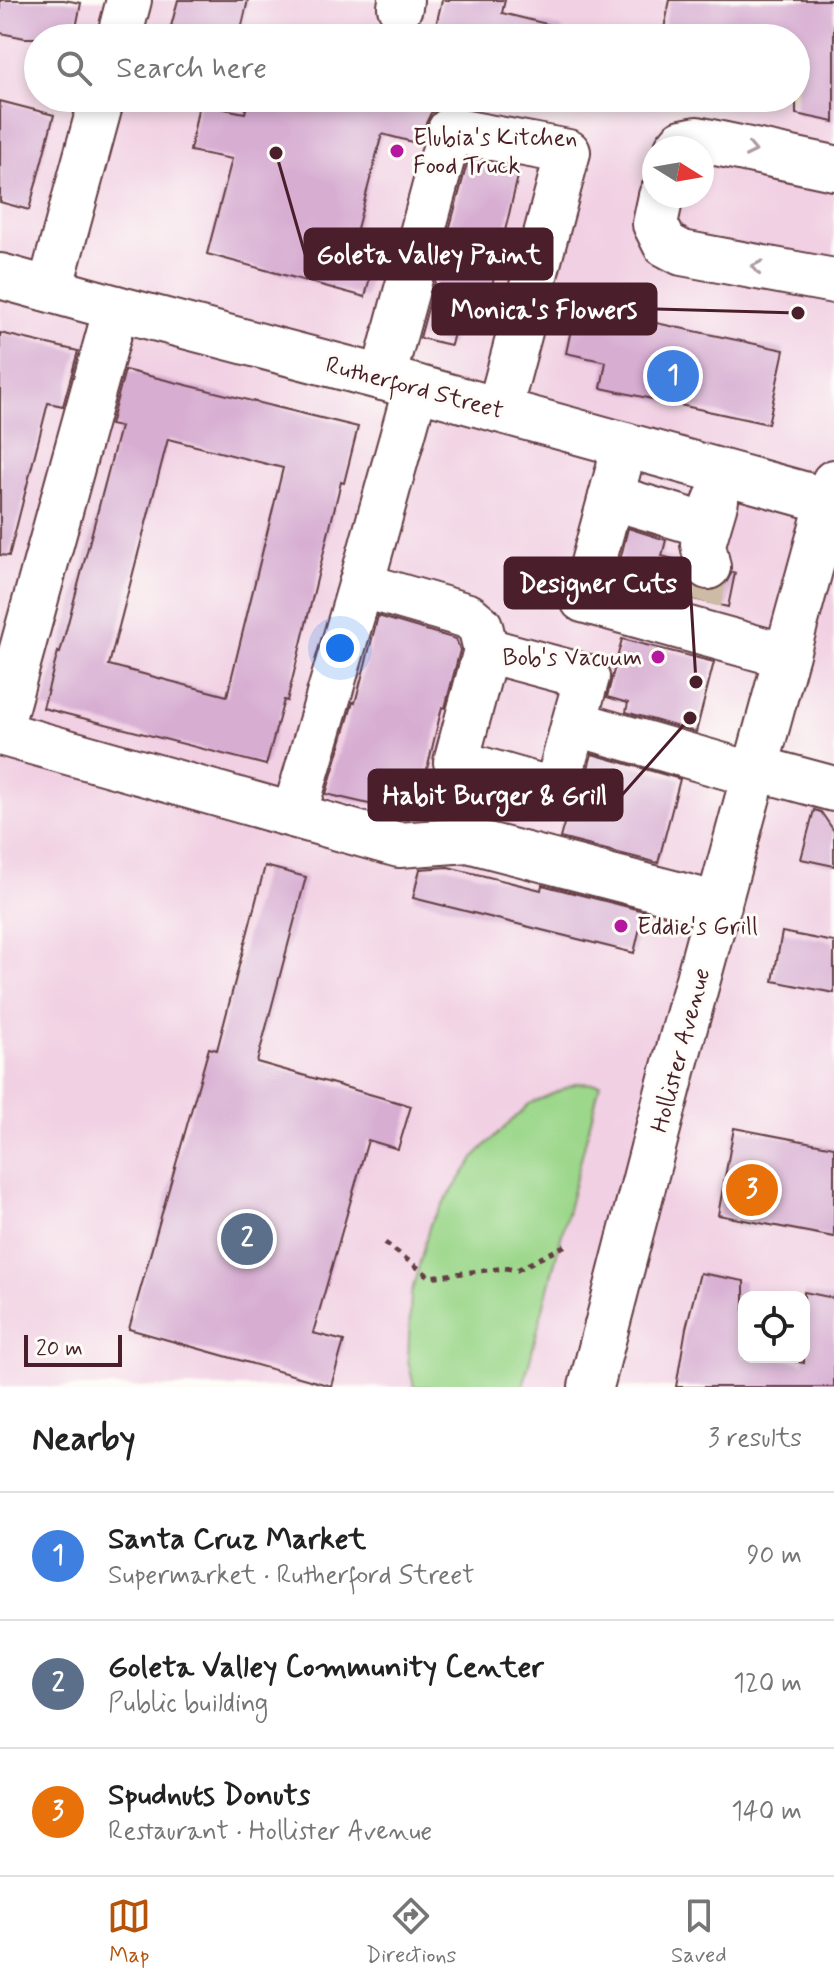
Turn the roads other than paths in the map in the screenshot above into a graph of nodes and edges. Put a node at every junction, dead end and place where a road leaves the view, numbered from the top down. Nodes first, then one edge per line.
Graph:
1 (129, 0) edge
2 (123, 24) edge
3 (98, 112) edge
4 (714, 143) edge
5 (834, 168) edge
6 (658, 208) edge
7 (0, 276) edge
8 (834, 281) edge
9 (50, 289) junction
10 (116, 308) junction
11 (399, 383) junction
12 (499, 410) junction
13 (625, 445) junction
14 (724, 471) junction
15 (831, 492) edge
16 (611, 497) junction
17 (822, 572) edge
18 (361, 585) junction
19 (699, 587) junction
20 (486, 650) junction
21 (786, 656) junction
22 (574, 723) junction
23 (0, 731) edge
24 (755, 772) junction
25 (834, 789) edge
26 (294, 815) junction
27 (719, 905) junction
28 (591, 1387) edge

1 - 2 street
3 - 9 street
4 -> 5 street
8 -> 6 street
7 - 9 street, Rutherford Street
9 - 10 street, Rutherford Street
10 - 11 street, Rutherford Street
10 - 23 street
11 - 12 street, Rutherford Street
11 - 12 street
11 - 18 street
12 - 13 street, Rutherford Street
13 - 14 street, Rutherford Street
13 - 16 street
14 - 15 street, Rutherford Street
14 - 19 street
15 - 17 street, Hollister Avenue
16 - 19 street
16 - 19 street
17 - 21 street, Hollister Avenue
18 - 20 street
18 - 26 street
19 - 21 street
20 - 22 street
20 - 22 street
21 - 24 street, Hollister Avenue
22 - 24 street
23 - 26 street
24 - 25 street
24 - 27 street, Hollister Avenue
26 - 27 street
27 - 28 street, Hollister Avenue

